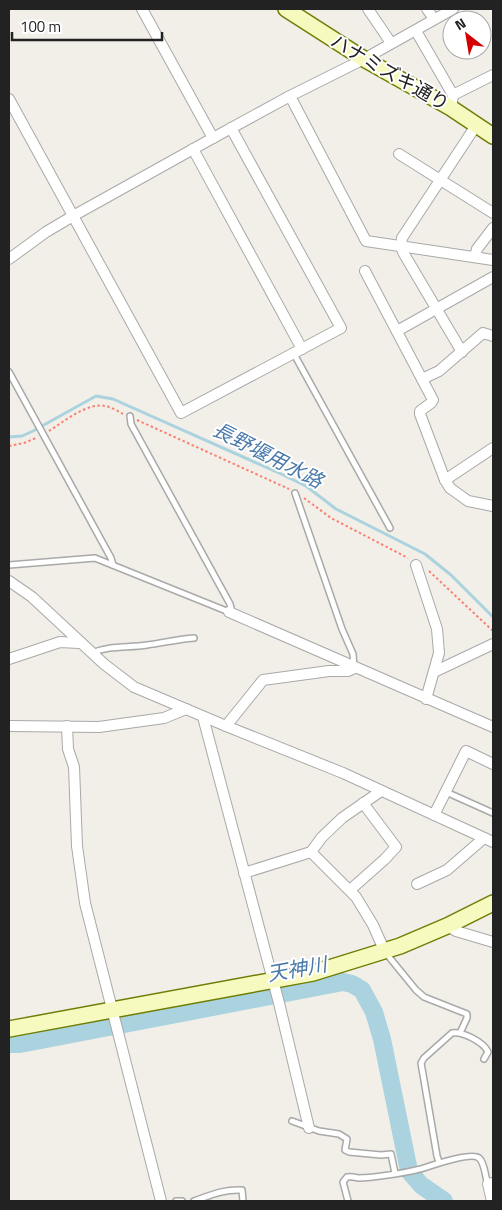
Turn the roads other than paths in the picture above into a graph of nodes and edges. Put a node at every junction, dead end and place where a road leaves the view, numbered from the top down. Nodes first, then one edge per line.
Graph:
1 (142, 9) edge
2 (286, 9) edge
3 (368, 9) edge
4 (426, 9) edge
5 (453, 9) edge
6 (434, 19) junction
7 (416, 30) junction
8 (391, 43) junction
9 (364, 59) junction
10 (493, 75) edge
11 (290, 96) junction
12 (9, 99) edge
13 (452, 102) junction
14 (477, 124) junction
15 (231, 128) junction
16 (493, 136) edge
17 (213, 138) junction
18 (193, 149) junction
19 (399, 154) dead end
20 (440, 181) junction
21 (493, 213) edge
22 (72, 216) junction
23 (493, 228) edge
24 (401, 246) junction
25 (475, 257) junction
26 (9, 259) edge
27 (490, 260) edge
28 (365, 271) dead end
29 (493, 276) edge
30 (436, 309) junction
31 (397, 331) junction
32 (493, 336) edge
33 (298, 351) junction
34 (462, 352) junction
35 (9, 372) edge
36 (422, 379) junction
37 (130, 416) road end
38 (493, 448) edge
39 (445, 480) junction
40 (295, 492) road end
41 (493, 506) edge
42 (390, 528) dead end
43 (417, 564) road end
44 (9, 565) edge
45 (113, 565) junction
46 (9, 581) edge
47 (231, 613) junction
48 (194, 638) dead end
49 (79, 643) junction
50 (493, 644) edge
51 (92, 653) junction
52 (10, 655) edge
53 (354, 668) junction
54 (434, 672) junction
55 (426, 699) junction
56 (186, 708) junction
57 (203, 717) junction
58 (9, 726) edge
59 (67, 726) junction
60 (226, 726) junction
61 (493, 727) edge
62 (493, 764) edge
63 (381, 790) junction
64 (445, 792) junction
65 (363, 803) junction
66 (493, 813) edge
67 (434, 815) junction
68 (489, 840) edge
69 (312, 852) junction
70 (244, 873) junction
71 (417, 884) dead end
72 (350, 890) junction
73 (493, 903) edge
74 (448, 926) junction
75 (493, 942) edge
76 (384, 952) junction
77 (273, 983) junction
78 (113, 1014) junction
79 (9, 1029) edge
80 (460, 1033) junction
81 (484, 1059) dead end
82 (292, 1121) dead end
83 (309, 1128) junction
84 (439, 1162) junction
85 (398, 1173) junction
86 (491, 1183) edge
87 (161, 1201) edge
88 (176, 1201) edge
89 (182, 1201) edge
90 (194, 1201) edge
91 (244, 1201) edge
92 (348, 1201) edge
93 (492, 1201) edge

1 - 17 street
2 - 9 street, ハナミズキ通り
3 - 8 street
4 - 6 street
5 - 6 street
6 - 7 street
7 - 8 street
7 - 13 street
8 - 9 street
9 - 11 street
9 - 13 street, ハナミズキ通り
10 - 13 street
11 - 15 street
11 - 24 street
12 - 22 street
13 - 14 street, ハナミズキ通り
14 - 16 street, ハナミズキ通り
14 - 20 street
15 - 17 street
15 - 33 street
17 - 18 street
18 - 22 street
18 - 33 street
19 - 20 street
20 - 21 street
20 - 24 street
22 - 26 street
22 - 33 street
23 - 25 street
24 - 25 street
24 - 30 street
25 - 27 street
27 - 29 street
28 - 31 street
29 - 30 street
30 - 31 street
30 - 34 street
31 - 36 street
32 - 34 street
33 - 42 lane
34 - 36 street
35 - 45 lane
36 - 39 street
37 - 47 lane
38 - 39 street
39 - 41 street
40 - 53 lane
43 - 54 street
44 - 45 lane
45 - 47 lane
46 - 49 street
47 - 53 street
48 - 51 lane
49 - 51 street
49 - 52 street
50 - 54 street
51 - 56 street
53 - 55 street
53 - 60 street
54 - 55 street
55 - 61 street
56 - 57 street
56 - 59 street
57 - 60 street
57 - 70 street
58 - 59 street
59 - 78 street
60 - 63 street
62 - 64 street
63 - 65 street
63 - 67 street
64 - 66 lane
64 - 67 street
65 - 69 street
65 - 72 street
67 - 68 street
68 - 71 street
69 - 70 street
69 - 72 street
70 - 77 street
72 - 76 street
73 - 74 street
74 - 75 street
74 - 76 street
76 - 77 street
76 - 80 lane
77 - 78 street
77 - 83 street
78 - 79 street
78 - 87 street
80 - 81 lane
80 - 84 lane
82 - 83 lane
83 - 85 lane
84 - 85 lane
84 - 86 lane
85 - 92 lane
86 - 93 street
88 - 89 lane
90 - 91 lane

